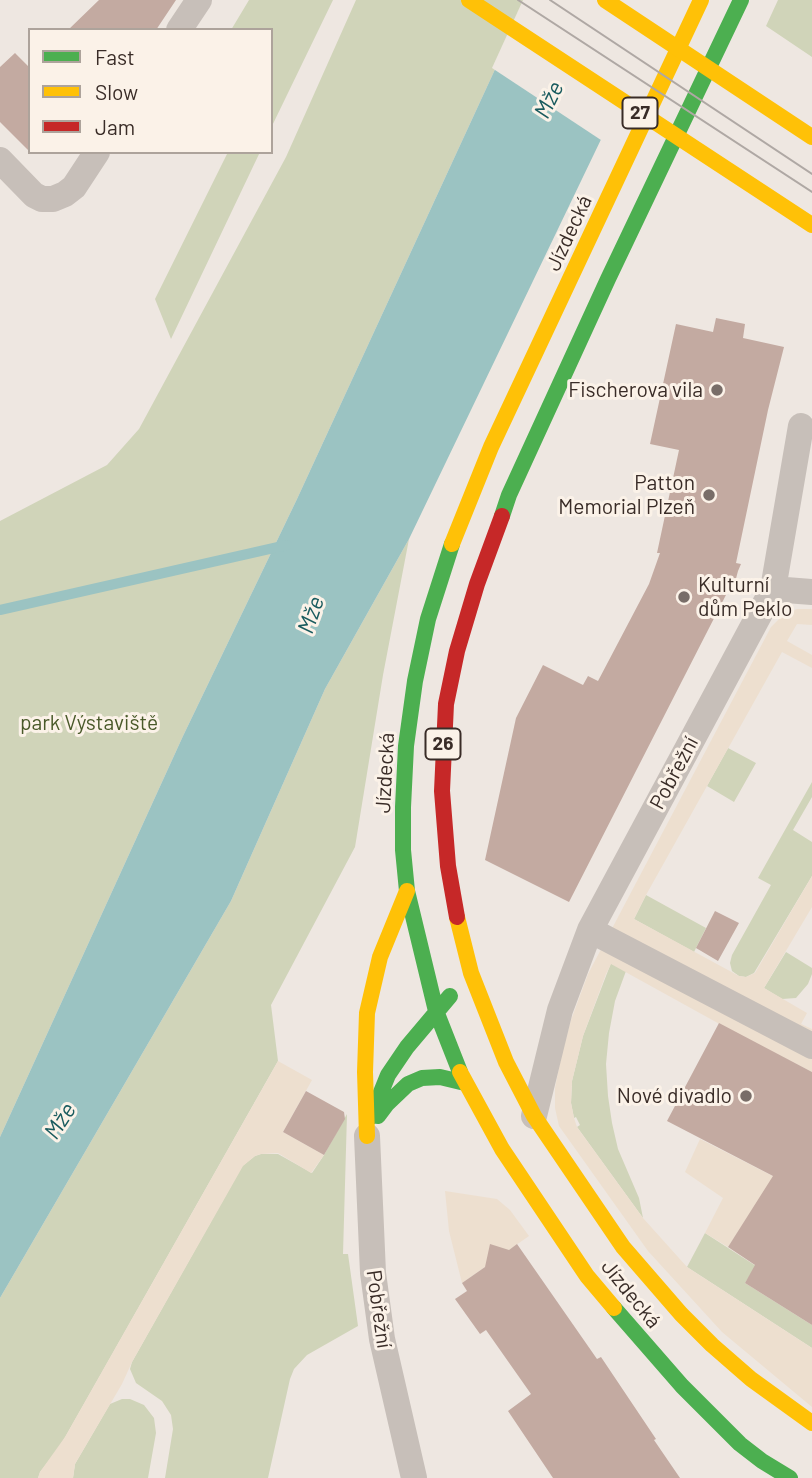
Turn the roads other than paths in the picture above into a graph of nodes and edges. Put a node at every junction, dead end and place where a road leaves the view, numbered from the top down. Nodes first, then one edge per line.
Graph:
1 (199, 0) edge
2 (469, 0) edge
3 (605, 0) edge
4 (701, 0) edge
5 (741, 0) edge
6 (180, 28) edge
7 (812, 136) edge
8 (96, 154) edge
9 (0, 160) edge
10 (812, 225) edge
11 (801, 426) dead end
12 (773, 589) junction
13 (812, 592) edge
14 (407, 891) junction
15 (590, 930) junction
16 (471, 973) junction
17 (436, 1011) junction
18 (812, 1046) edge
19 (465, 1083) junction
20 (534, 1116) junction
21 (367, 1136) junction
22 (812, 1423) edge
23 (414, 1478) edge
24 (790, 1478) edge

1 - 6 street
2 - 10 main road, 27, bridge
3 - 7 main road, bridge
4 - 14 main road, Jízdecká / 26
5 - 16 main road, Jízdecká / 26
8 - 9 street
11 - 12 street, Pobřežní
12 - 13 street
12 - 15 street, Pobřežní
14 - 17 main road, Jízdecká / 26
14 - 21 main road
15 - 18 street
15 - 20 street, Pobřežní
16 - 17 main road
16 - 20 main road, Jízdecká / 26
17 - 19 main road, Jízdecká / 26
17 - 21 main road
19 - 21 main road
19 - 24 main road, Jízdecká / 26
20 - 22 main road, Jízdecká / 26
21 - 23 street, Pobřežní

